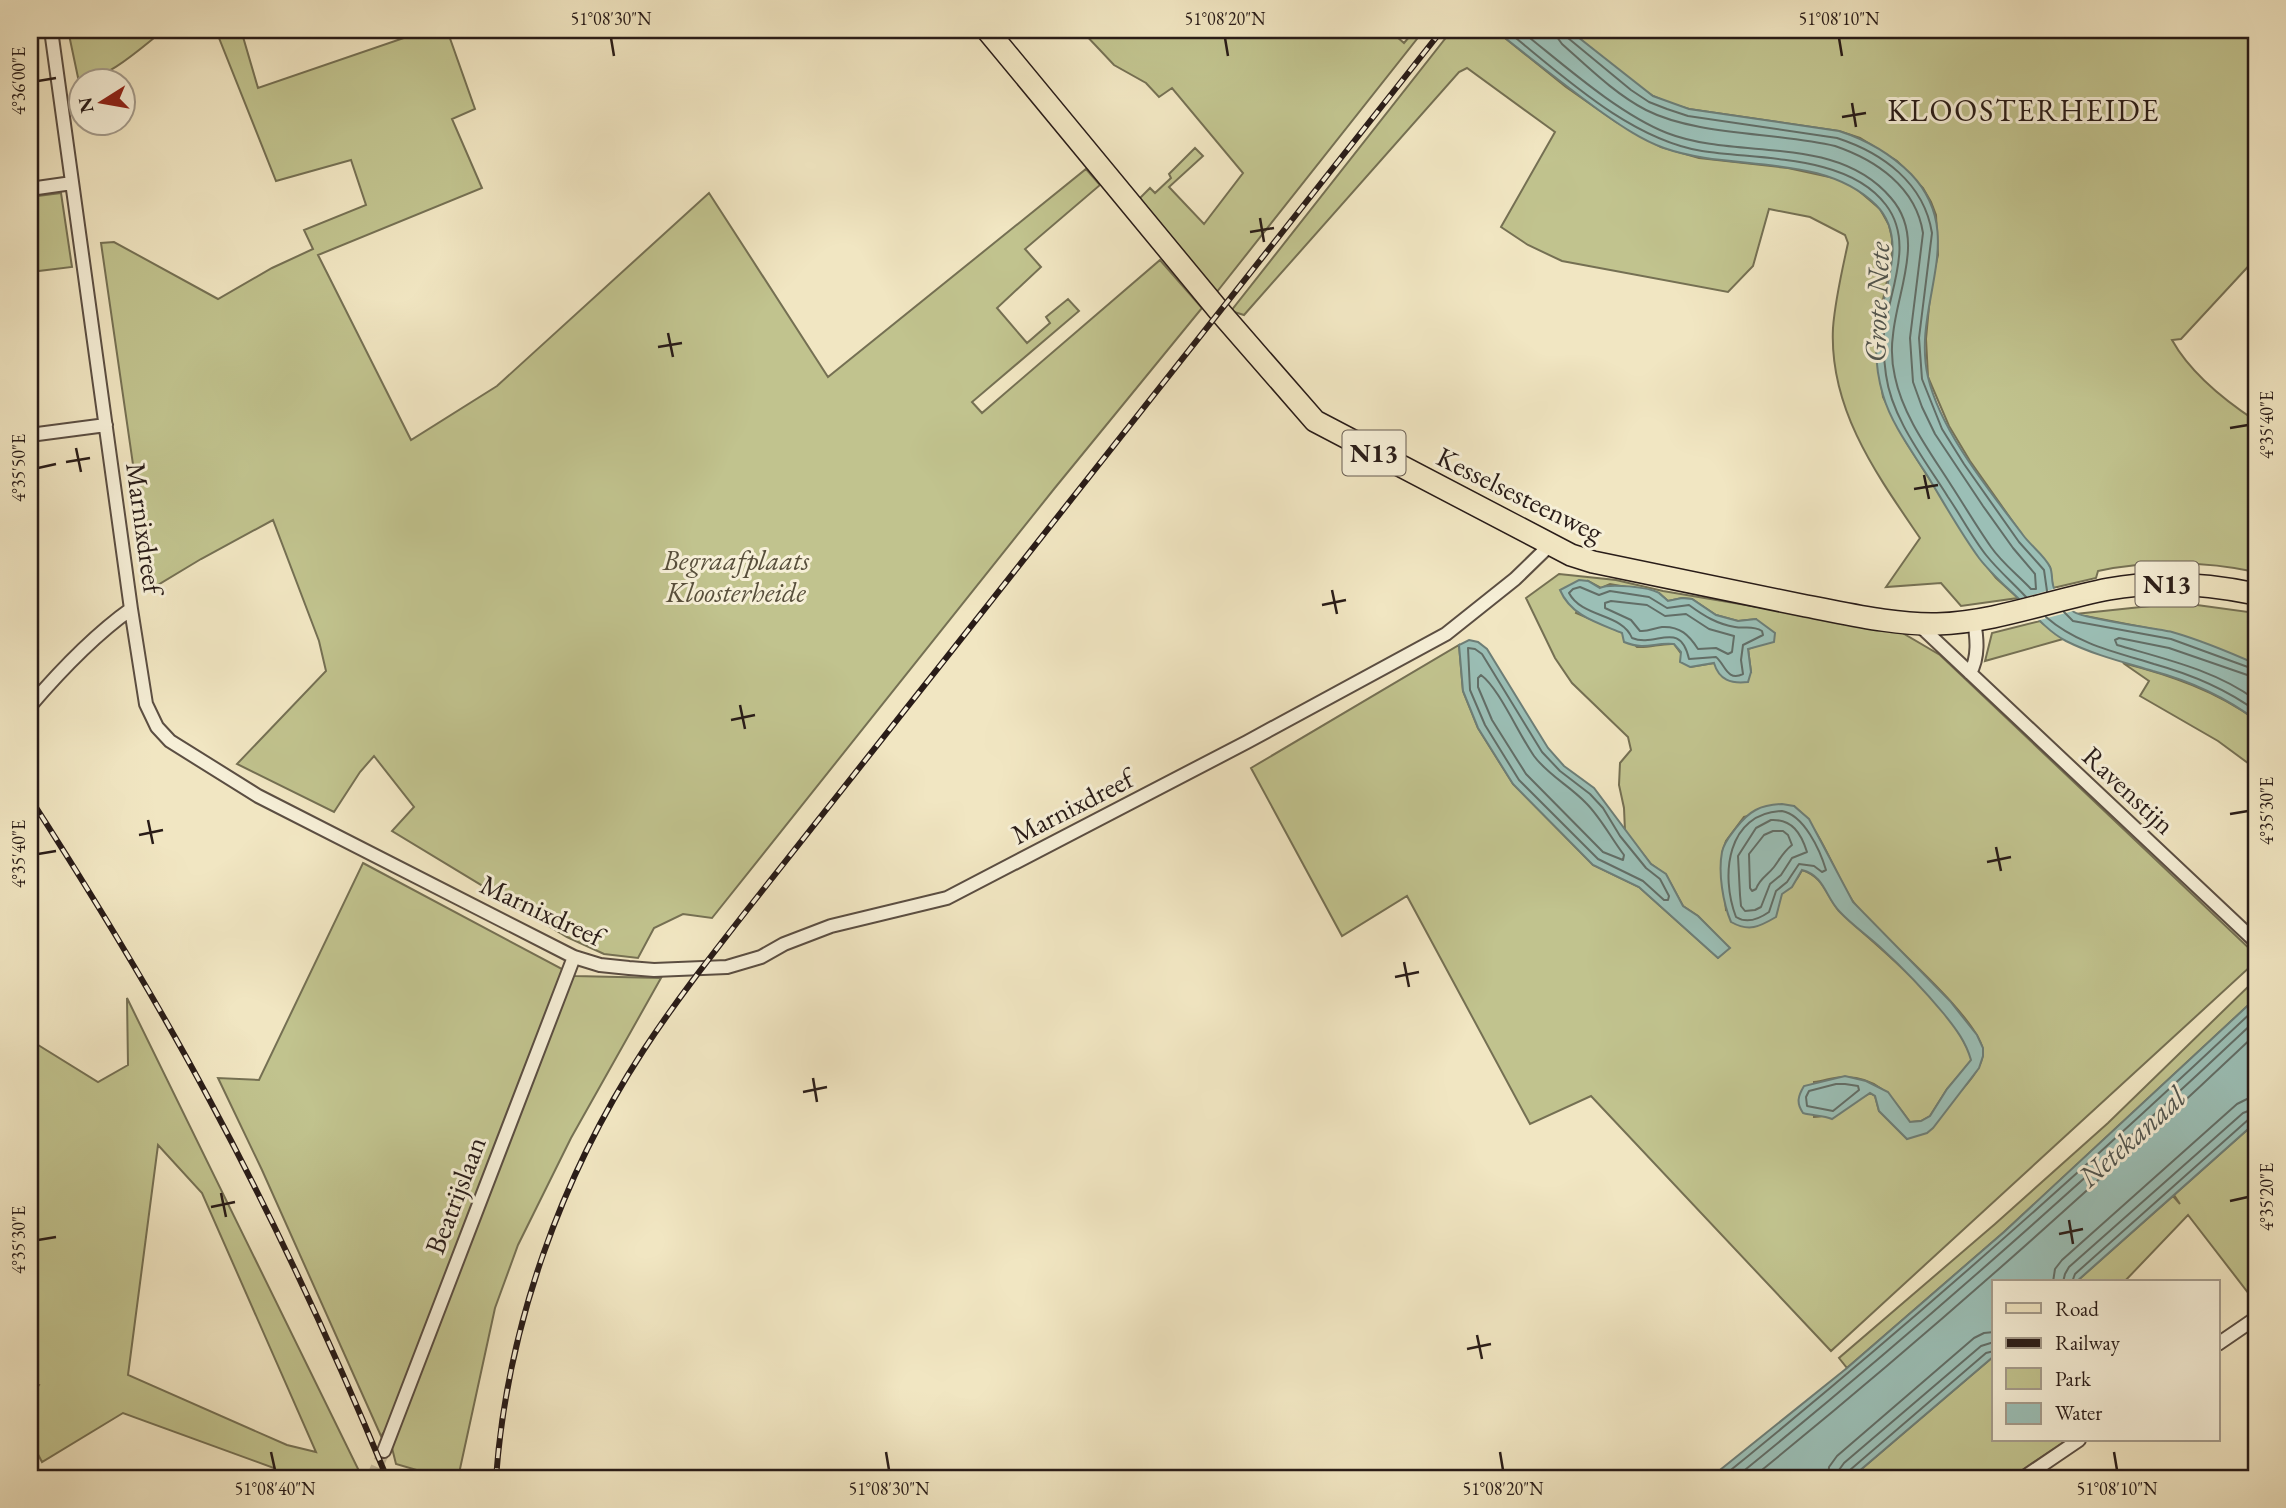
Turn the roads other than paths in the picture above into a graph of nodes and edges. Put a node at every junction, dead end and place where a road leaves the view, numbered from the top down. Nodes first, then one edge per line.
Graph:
1 (51, 30) edge
2 (987, 30) edge
3 (72, 183) junction
4 (30, 189) edge
5 (106, 425) junction
6 (30, 435) edge
7 (1550, 545) junction
8 (2256, 594) edge
9 (131, 609) junction
10 (1974, 621) junction
11 (1918, 623) junction
12 (1970, 673) junction
13 (30, 706) edge
14 (2256, 942) edge
15 (574, 957) junction
16 (2256, 1318) edge
17 (2220, 1343) edge
18 (2076, 1442) edge
19 (384, 1451) tunnel mouth
20 (2022, 1478) edge

1 - 3 street, Marnixdreef
2 - 7 main road, Kesselsesteenweg / N13
3 - 4 street
3 - 5 street, Marnixdreef
5 - 6 street
5 - 9 street, Marnixdreef
7 - 11 main road, Kesselsesteenweg / N13
7 - 15 street, Marnixdreef
8 - 10 main road, Kesselsesteenweg / N13
9 - 13 street
9 - 15 street, Marnixdreef
10 - 11 main road, Kesselsesteenweg / N13
10 - 12 street
11 - 12 street, Ravenstijn
12 - 14 street, Ravenstijn
15 - 19 street, Beatrijslaan
16 - 17 street
18 - 20 street

